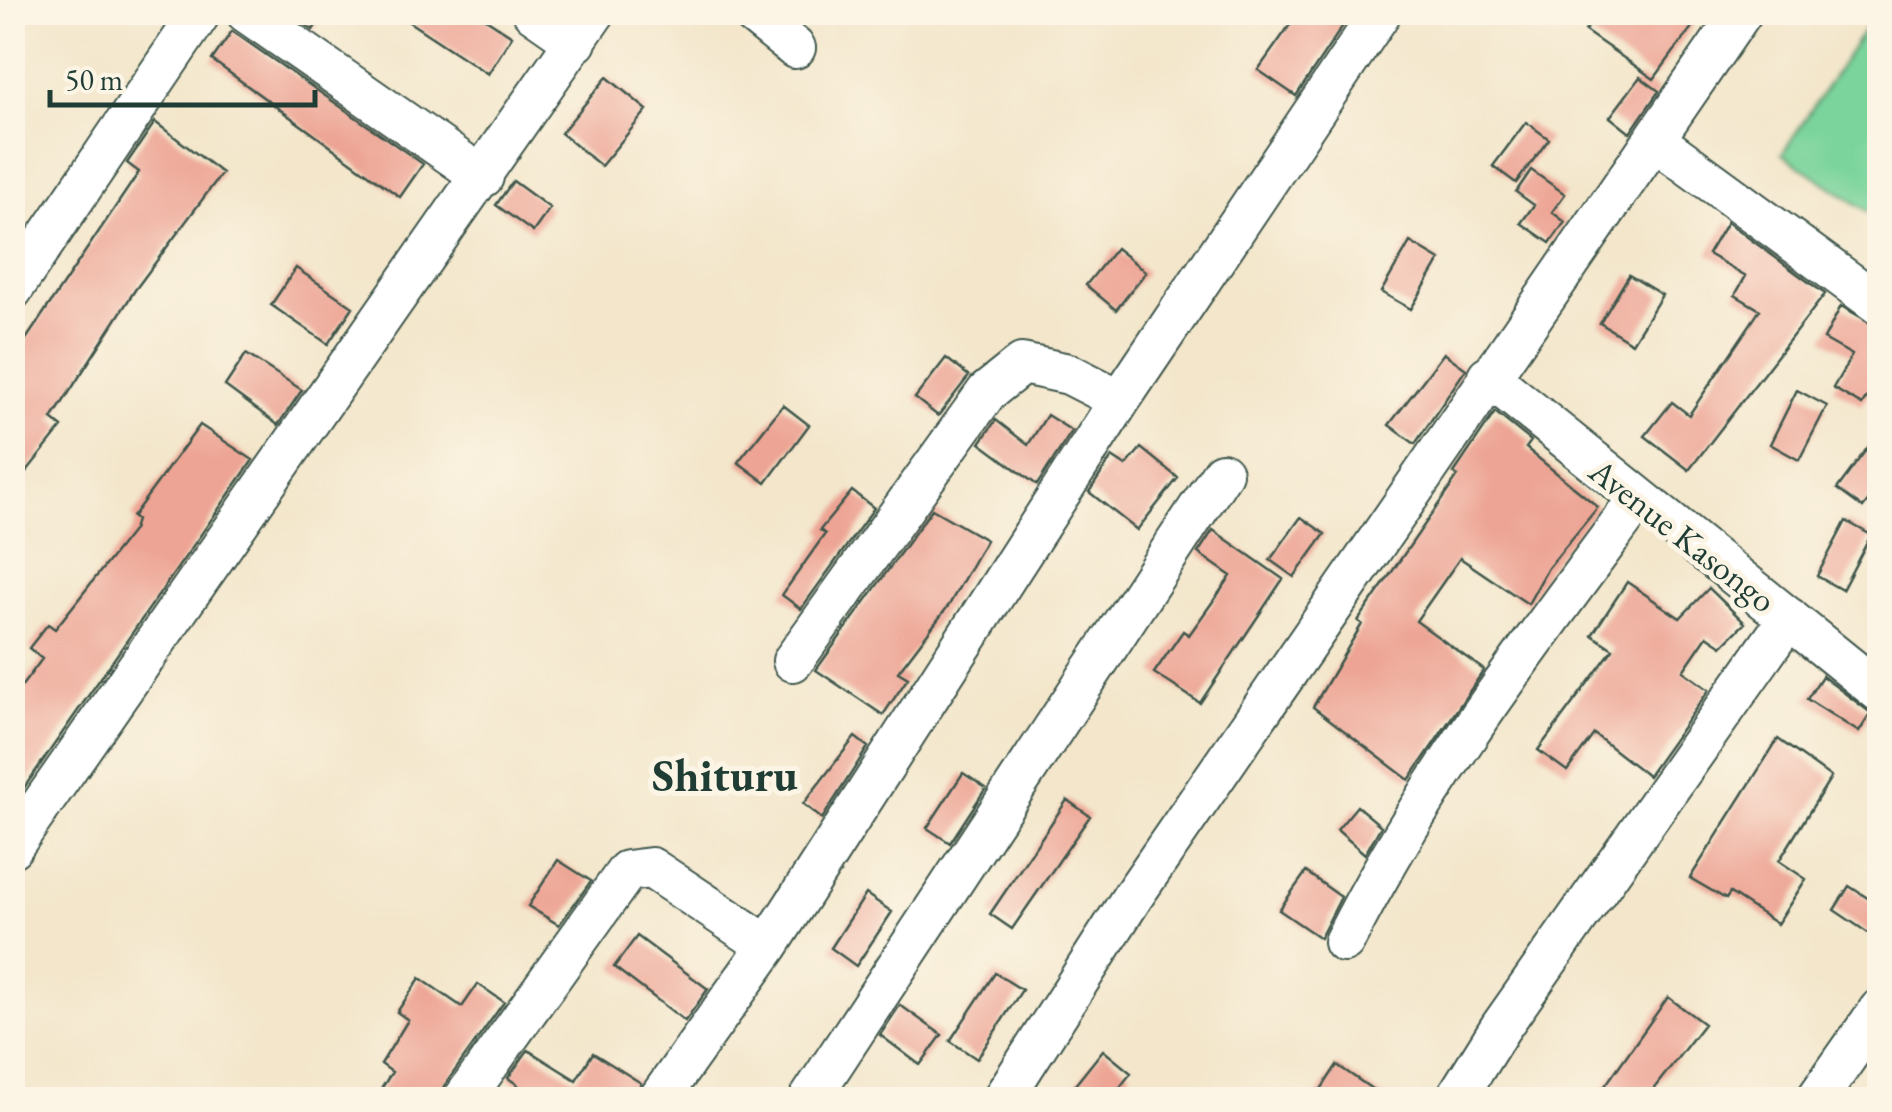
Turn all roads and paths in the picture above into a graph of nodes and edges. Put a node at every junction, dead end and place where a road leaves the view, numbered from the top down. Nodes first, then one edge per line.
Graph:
1 (201, 12) edge
2 (246, 12) edge
3 (533, 12) edge
4 (750, 12) edge
5 (1381, 12) edge
6 (1742, 12) edge
7 (585, 27) edge
8 (795, 48) dead end
9 (1656, 140) junction
10 (483, 177) junction
11 (12, 290) edge
12 (1880, 305) edge
13 (1488, 376) junction
14 (1120, 400) junction
15 (1222, 473) dead end
16 (1637, 501) junction
17 (1789, 618) junction
18 (793, 661) dead end
19 (1880, 692) edge
20 (12, 847) edge
21 (1344, 942) dead end
22 (768, 946) junction
23 (1880, 1009) edge
24 (462, 1100) edge
25 (658, 1100) edge
26 (810, 1100) edge
27 (1002, 1100) edge
28 (1455, 1100) edge
29 (1816, 1100) edge

1 - 11 street
2 - 10 street
3 - 7 street
4 - 8 street
5 - 14 street
6 - 9 street
7 - 10 street
9 - 12 street
9 - 13 street
10 - 20 street
13 - 16 street, Avenue Kasongo
13 - 27 street
14 - 18 street
14 - 22 street
15 - 26 street
16 - 17 street, Avenue Kasongo
16 - 21 street
17 - 19 street, Avenue Kasongo
17 - 28 street
22 - 24 street
22 - 25 street
23 - 29 street

